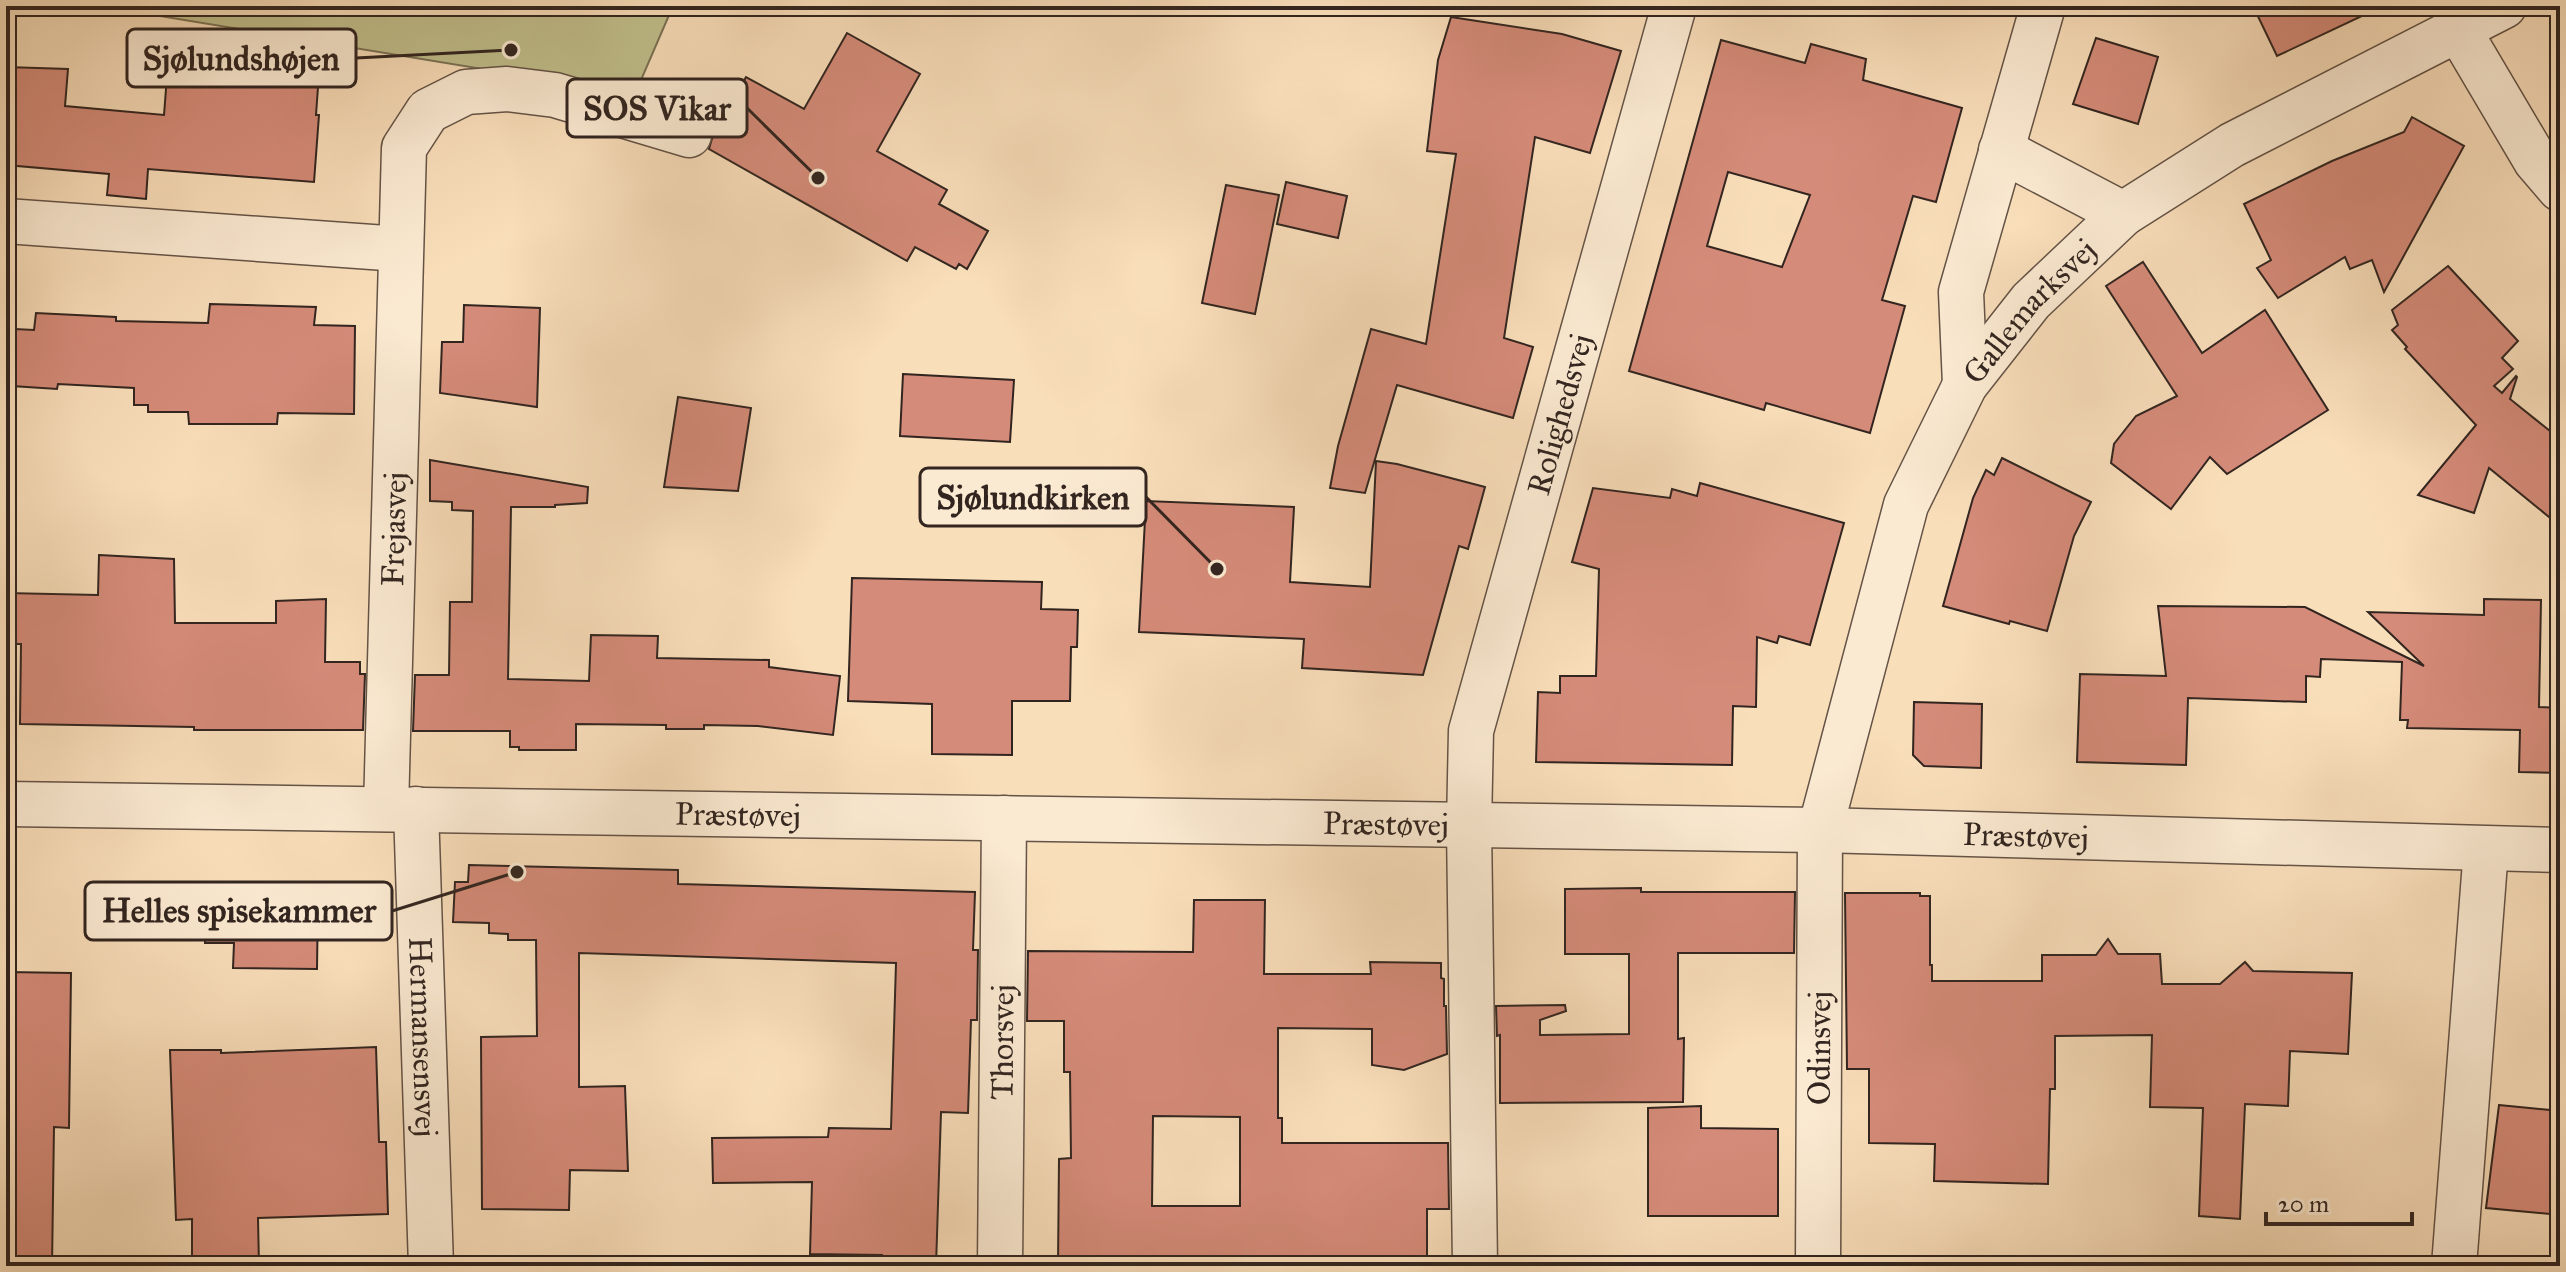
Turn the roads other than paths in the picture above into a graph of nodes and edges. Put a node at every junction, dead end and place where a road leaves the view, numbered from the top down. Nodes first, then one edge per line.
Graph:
1 (1674, 6) edge
2 (2043, 6) edge
3 (2504, 6) edge
4 (2458, 29) junction
5 (689, 135) dead end
6 (2001, 150) junction
7 (2560, 189) edge
8 (2123, 214) junction
9 (6, 221) edge
10 (400, 249) junction
11 (1965, 385) junction
12 (6, 804) edge
13 (401, 809) junction
14 (1004, 818) junction
15 (1469, 825) junction
16 (1820, 830) junction
17 (2486, 849) junction
18 (2560, 850) edge
19 (431, 1266) edge
20 (1000, 1266) edge
21 (1475, 1266) edge
22 (1818, 1266) edge
23 (2454, 1266) edge

1 - 15 street, Rolighedsvej
2 - 6 street
3 - 4 street, Gallemarksvej
4 - 7 street
4 - 8 street, Gallemarksvej
5 - 10 street, Frejasvej
6 - 8 street
6 - 11 street
8 - 11 street, Gallemarksvej
9 - 10 street
10 - 13 street, Frejasvej
11 - 16 street, Gallemarksvej
12 - 13 street, Præstøvej
13 - 14 street, Præstøvej
13 - 19 street, Hermansensvej
14 - 15 street, Præstøvej
14 - 20 street, Thorsvej
15 - 16 street, Præstøvej
15 - 21 street, Præstøvej
16 - 17 street, Præstøvej
16 - 22 street, Odinsvej
17 - 18 street, Præstøvej
17 - 23 street

